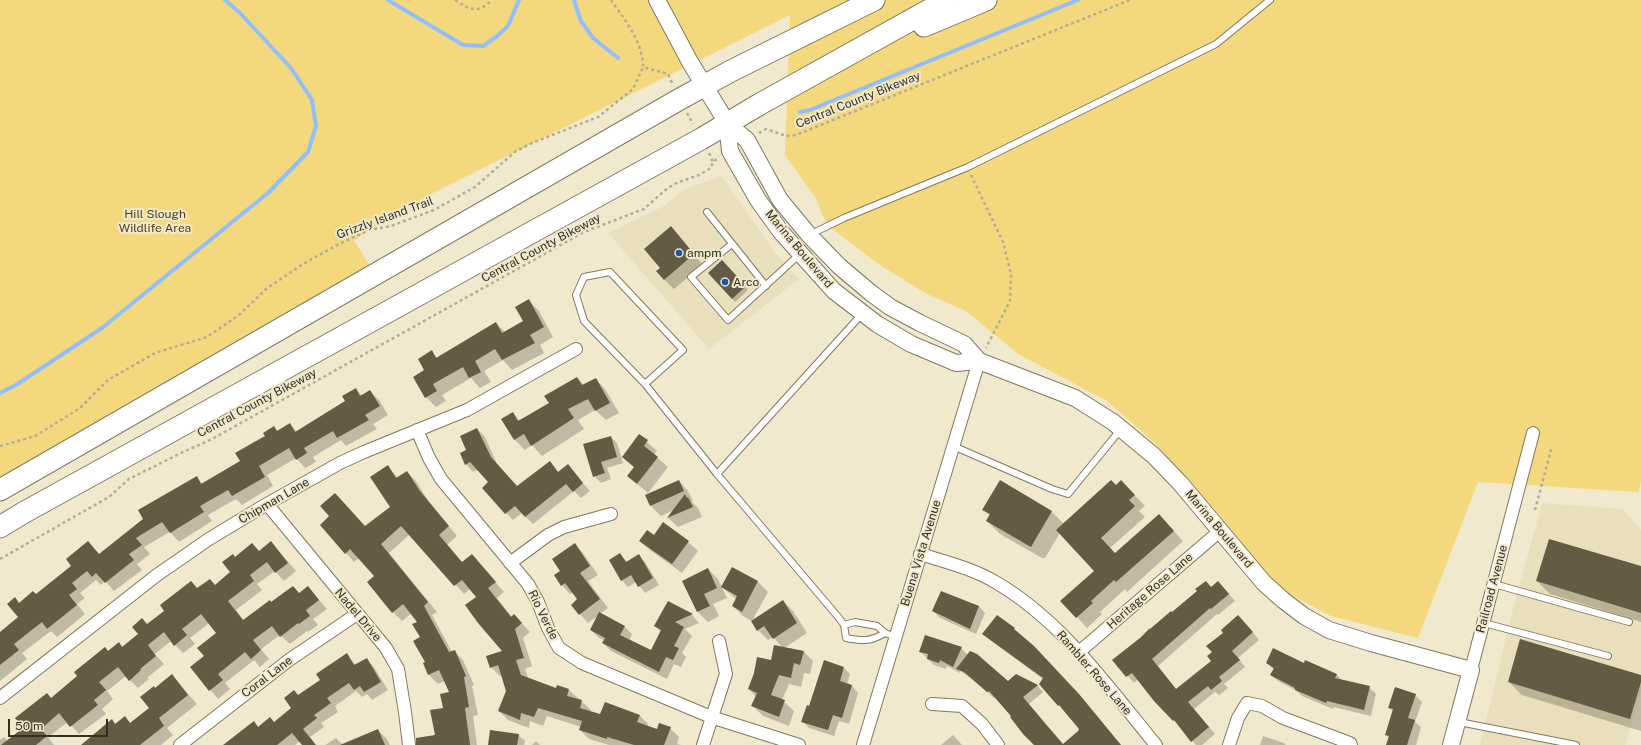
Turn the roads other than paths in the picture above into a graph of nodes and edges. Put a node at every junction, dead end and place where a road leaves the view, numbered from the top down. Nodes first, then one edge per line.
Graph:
1 (657, 0) edge
2 (874, 0) edge
3 (947, 0) edge
4 (986, 0) edge
5 (1270, 0) edge
6 (870, 43) junction
7 (705, 86) junction
8 (727, 123) junction
9 (707, 212) dead end
10 (809, 235) junction
11 (732, 244) junction
12 (800, 254) junction
13 (839, 266) junction
14 (766, 286) junction
15 (864, 313) junction
16 (576, 349) dead end
17 (979, 360) junction
18 (645, 384) junction
19 (1121, 428) junction
20 (417, 430) junction
21 (1533, 433) dead end
22 (953, 446) junction
23 (717, 474) junction
24 (0, 490) edge
25 (267, 504) junction
26 (611, 514) dead end
27 (0, 527) edge
28 (1221, 530) junction
29 (920, 554) junction
30 (510, 563) junction
31 (1494, 584) junction
32 (357, 614) junction
33 (1629, 622) dead end
34 (1484, 623) junction
35 (844, 625) junction
36 (890, 635) junction
37 (719, 641) dead end
38 (1079, 652) junction
39 (1608, 656) dead end
40 (1471, 670) junction
41 (0, 698) edge
42 (932, 704) dead end
43 (711, 718) junction
44 (1457, 722) junction
45 (180, 745) edge
46 (409, 745) edge
47 (703, 745) edge
48 (799, 745) edge
49 (863, 745) edge
50 (998, 745) edge
51 (1156, 745) edge
52 (1229, 745) edge
53 (1351, 745) edge
54 (1451, 745) edge
55 (1576, 745) edge

1 - 7 street, Marina Boulevard
2 - 7 highway
3 - 6 highway
4 - 6 highway
5 - 10 lane
6 - 8 highway
7 - 8 street, Marina Boulevard
7 - 24 highway
8 - 10 street, Marina Boulevard
8 - 12 street, Marina Boulevard
8 - 27 highway
9 - 11 lane
10 - 13 street, Marina Boulevard
11 - 14 lane
11 - 14 lane
12 - 13 street
12 - 14 lane
12 - 15 street, Marina Boulevard
13 - 17 street, Marina Boulevard
15 - 17 street, Marina Boulevard
15 - 23 lane
16 - 20 street, Chipman Lane
17 - 19 street, Marina Boulevard
17 - 22 street, Buena Vista Avenue
18 - 18 lane
18 - 23 lane
19 - 22 lane
19 - 28 street, Marina Boulevard
20 - 25 street, Chipman Lane
20 - 30 street, Rio Verde
21 - 31 street, Railroad Avenue
22 - 29 street, Buena Vista Avenue
23 - 35 lane
25 - 32 street, Nadel Drive
25 - 41 street, Chipman Lane
26 - 30 street
28 - 38 street, Heritage Rose Lane
28 - 40 street, Marina Boulevard
29 - 36 street, Buena Vista Avenue
29 - 38 street, Rambler Rose Lane
30 - 43 street, Rio Verde
31 - 33 lane
31 - 34 street, Railroad Avenue
32 - 45 street, Coral Lane
32 - 46 street, Nadel Drive
34 - 39 lane
34 - 40 street, Railroad Avenue
35 - 36 lane
35 - 36 lane
36 - 49 street, Buena Vista Avenue
37 - 43 street
38 - 51 street, Rambler Rose Lane
40 - 44 street, Railroad Avenue
42 - 50 street
43 - 47 street
43 - 48 street, Rio Verde
44 - 54 street, Railroad Avenue
44 - 55 lane
52 - 53 street

